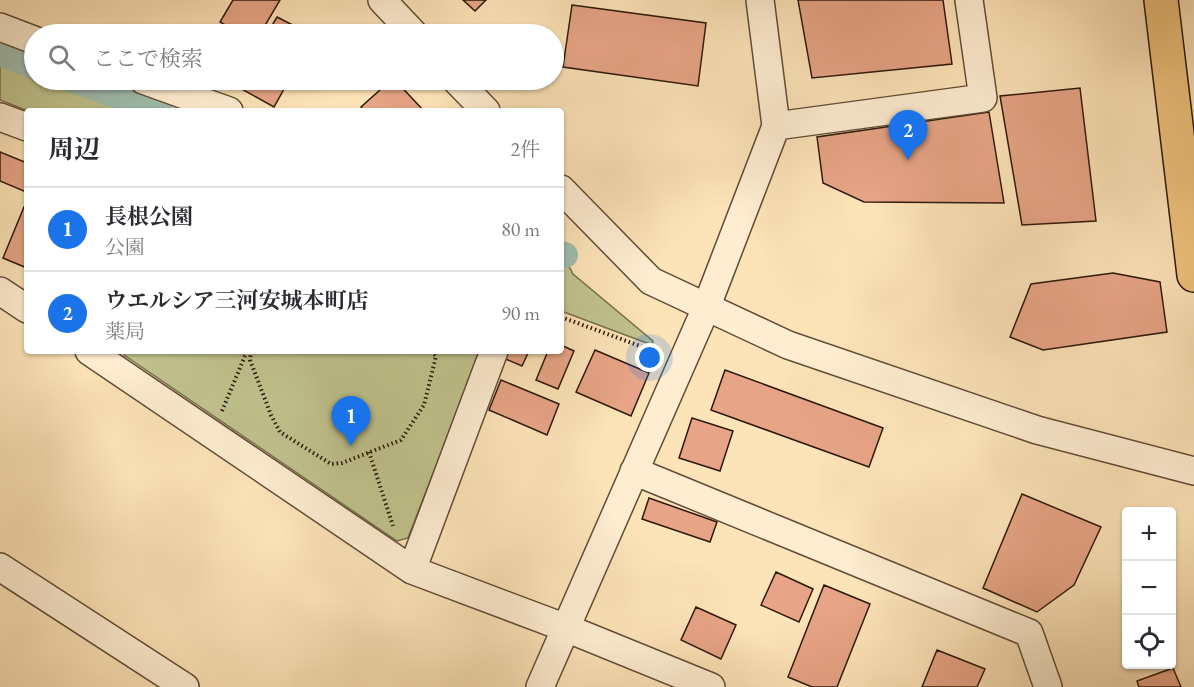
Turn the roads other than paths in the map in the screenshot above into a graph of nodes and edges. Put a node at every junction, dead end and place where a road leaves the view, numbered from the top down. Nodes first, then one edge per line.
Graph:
1 (382, 0) edge
2 (760, 0) edge
3 (969, 0) edge
4 (1161, 0) edge
5 (405, 24) edge
6 (0, 27) edge
7 (24, 36) edge
8 (171, 90) edge
9 (466, 90) edge
10 (221, 108) edge
11 (483, 108) edge
12 (0, 117) edge
13 (24, 126) edge
14 (776, 126) junction
15 (564, 192) edge
16 (1194, 275) edge
17 (0, 291) edge
18 (24, 307) edge
19 (706, 308) junction
20 (93, 354) edge
21 (493, 354) edge
22 (634, 471) junction
23 (1194, 471) edge
24 (0, 567) edge
25 (412, 570) junction
26 (566, 628) junction
27 (185, 687) edge
28 (540, 687) edge
29 (711, 687) edge
30 (1048, 687) edge

1 - 5 street
2 - 14 street
3 - 14 street
4 - 16 main road
6 - 7 street
8 - 10 street
9 - 11 street
12 - 13 street
14 - 19 street
15 - 19 street
17 - 18 street
19 - 22 street
19 - 23 street
20 - 25 street
21 - 25 street
22 - 26 street
22 - 30 street
24 - 27 street
25 - 26 street
26 - 28 street
26 - 29 street

